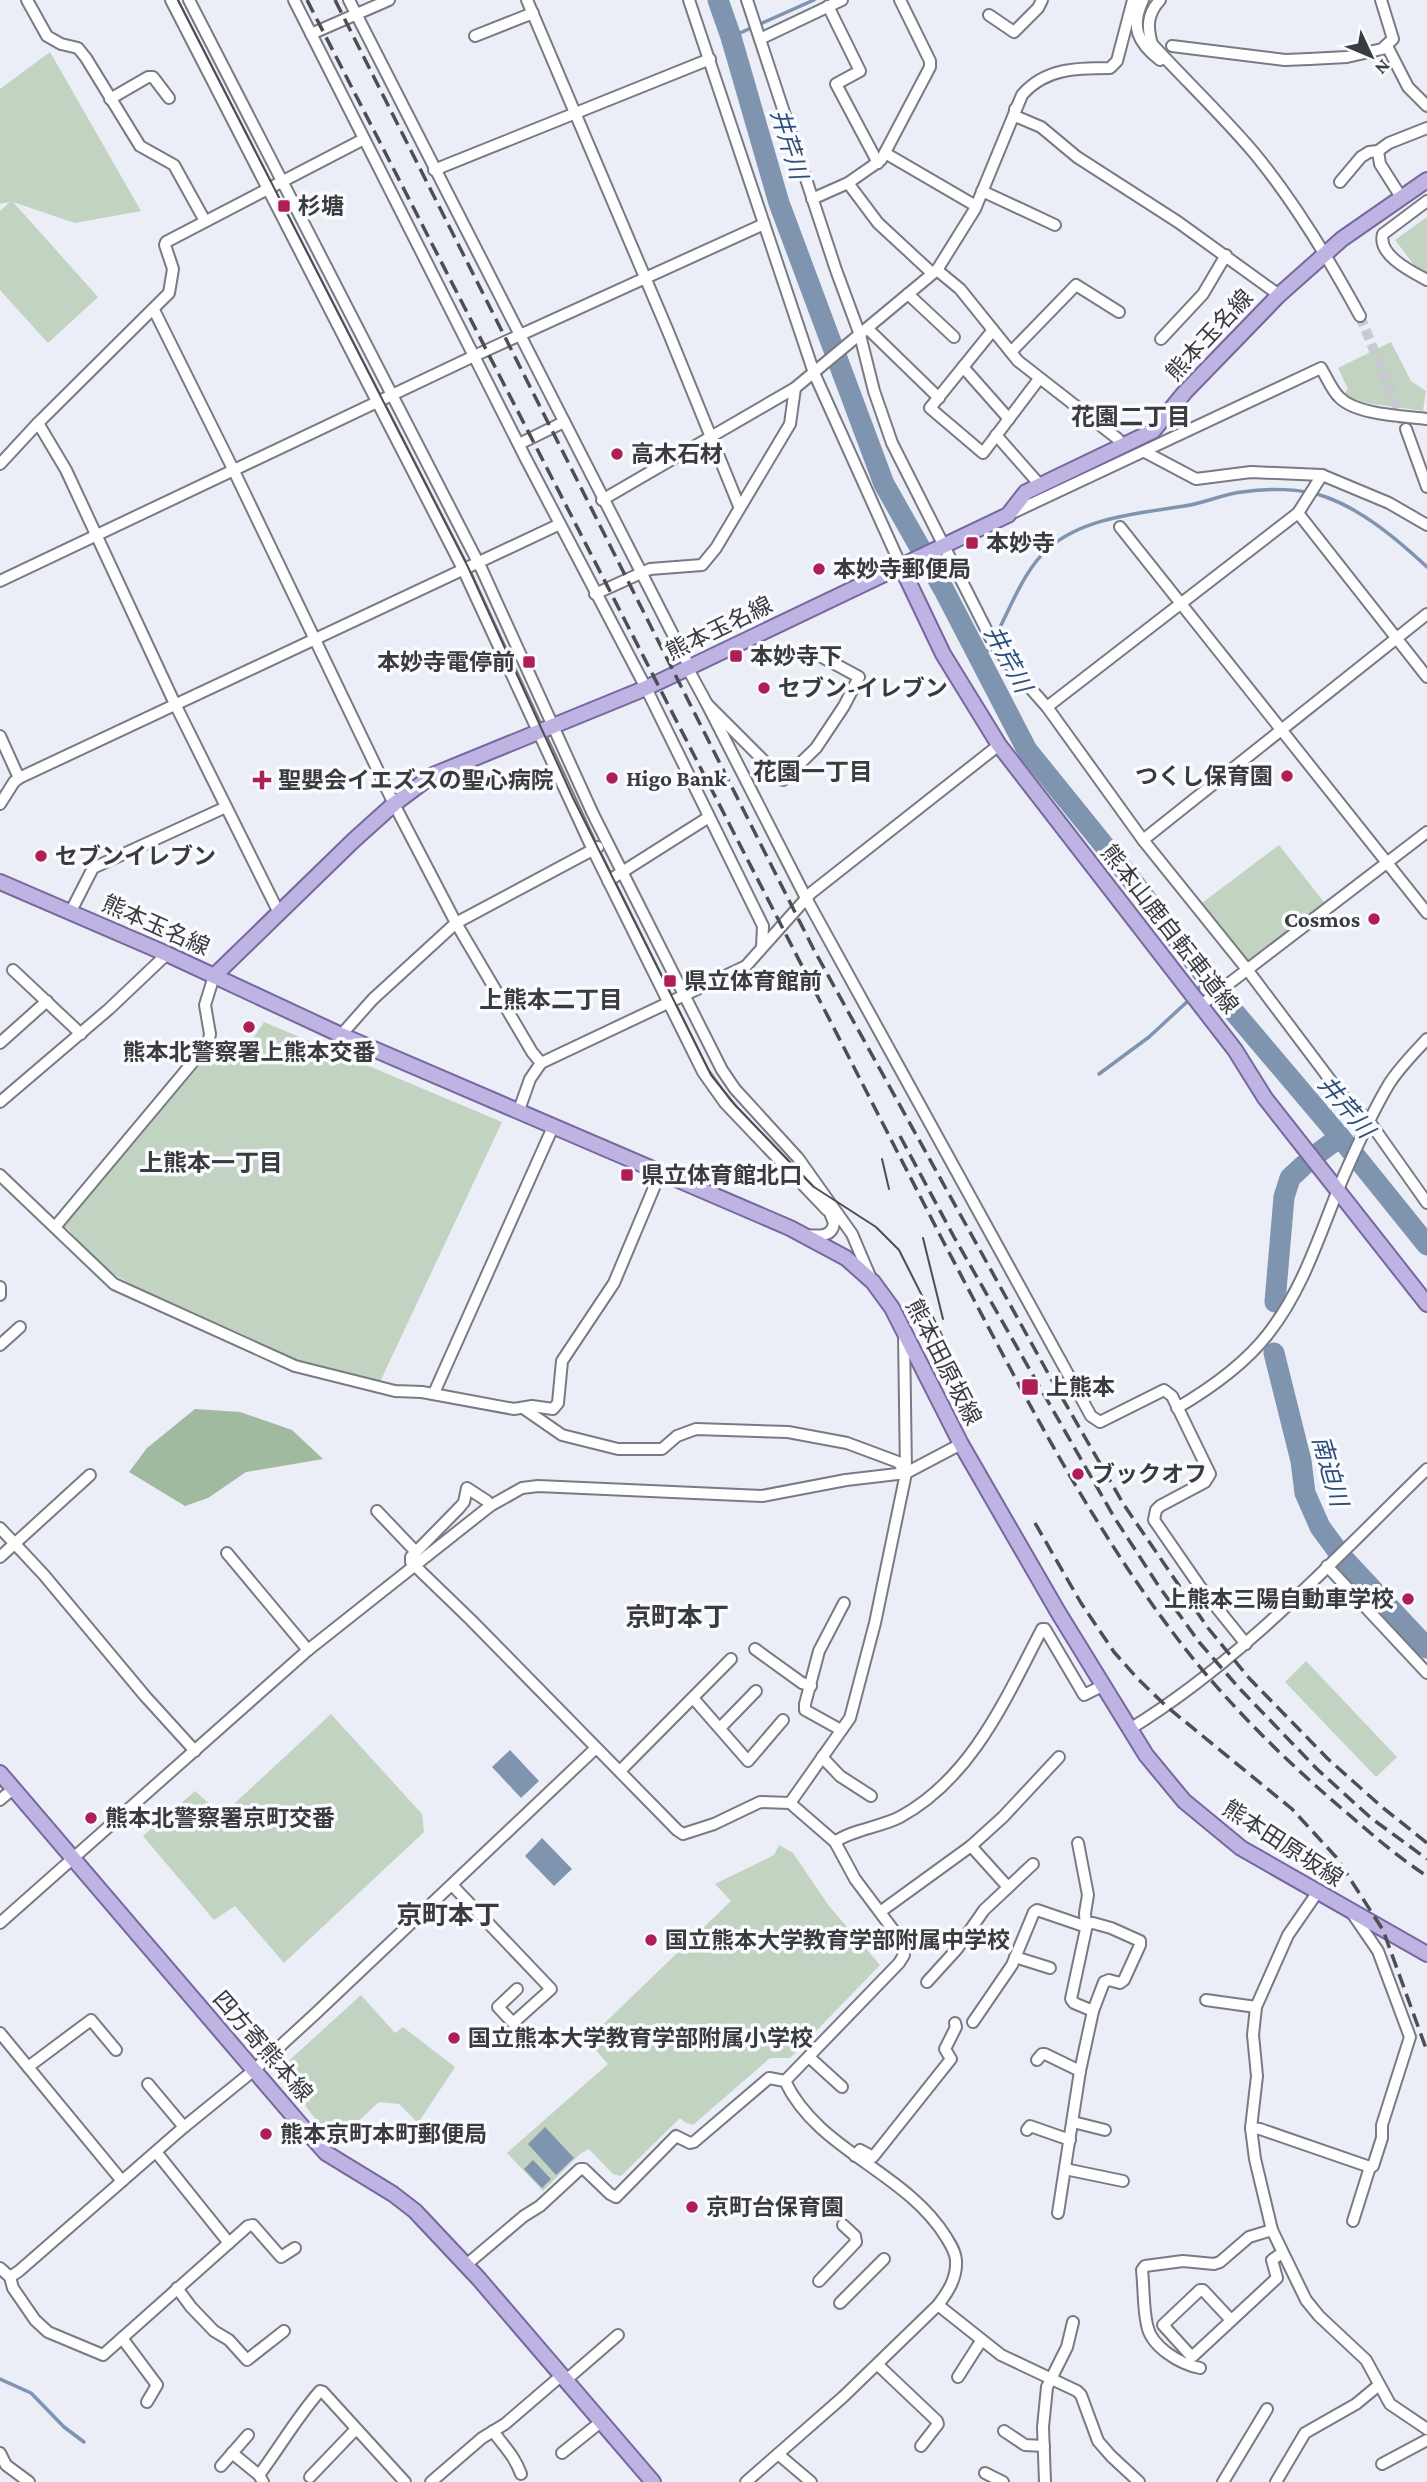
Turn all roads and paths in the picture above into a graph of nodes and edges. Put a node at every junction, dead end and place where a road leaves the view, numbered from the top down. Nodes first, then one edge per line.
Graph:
1 (27, 0) edge
2 (171, 0) edge
3 (189, 0) edge
4 (294, 0) edge
5 (349, 0) edge
6 (388, 0) edge
7 (527, 0) edge
8 (689, 0) edge
9 (747, 0) edge
10 (842, 0) edge
11 (900, 0) edge
12 (1042, 0) edge
13 (1139, 0) edge
14 (1381, 0) edge
15 (1156, 4) edge
16 (828, 6) junction
17 (533, 13) junction
18 (356, 14) junction
19 (989, 15) dead end
20 (311, 34) junction
21 (475, 36) dead end
22 (760, 39) junction
23 (1172, 46) dead end
24 (1387, 46) junction
25 (710, 59) junction
26 (1186, 81) junction
27 (169, 97) dead end
28 (110, 99) junction
29 (1427, 106) edge
30 (1015, 109) junction
31 (574, 112) junction
32 (1427, 128) edge
33 (364, 139) junction
34 (1378, 151) junction
35 (885, 153) junction
36 (878, 163) junction
37 (434, 170) junction
38 (282, 180) junction
39 (1427, 180) edge
40 (1340, 182) dead end
41 (848, 183) junction
42 (267, 188) junction
43 (982, 191) junction
44 (1401, 197) junction
45 (812, 199) junction
46 (1427, 201) edge
47 (976, 206) junction
48 (205, 222) junction
49 (764, 223) junction
50 (1055, 225) dead end
51 (1326, 253) junction
52 (1226, 255) junction
53 (934, 272) junction
54 (645, 278) junction
55 (1427, 281) edge
56 (908, 294) junction
57 (1279, 295) junction
58 (154, 310) junction
59 (1119, 312) dead end
60 (1360, 316) tunnel mouth
61 (993, 330) junction
62 (861, 334) junction
63 (522, 335) junction
64 (954, 337) dead end
65 (1161, 339) dead end
66 (1011, 352) junction
67 (474, 356) junction
68 (963, 367) junction
69 (817, 371) junction
70 (1039, 379) junction
71 (795, 388) junction
72 (393, 396) junction
73 (939, 398) junction
74 (378, 404) junction
75 (1009, 419) junction
76 (1427, 419) edge
77 (564, 422) junction
78 (38, 423) junction
79 (1406, 429) tunnel mouth
80 (996, 435) junction
81 (712, 438) junction
82 (519, 444) junction
83 (1122, 446) junction
84 (1145, 452) junction
85 (0, 464) edge
86 (233, 469) junction
87 (1322, 475) junction
88 (1040, 485) junction
89 (1427, 487) edge
90 (602, 500) junction
91 (739, 506) junction
92 (1298, 513) junction
93 (1008, 515) junction
94 (560, 524) junction
95 (1427, 525) edge
96 (1120, 527) dead end
97 (97, 537) junction
98 (943, 547) junction
99 (478, 562) junction
100 (904, 565) junction
101 (463, 569) junction
102 (639, 573) junction
103 (0, 581) edge
104 (595, 594) junction
105 (1181, 604) junction
106 (1427, 614) edge
107 (315, 638) junction
108 (1397, 638) junction
109 (822, 657) dead end
110 (689, 669) junction
111 (1427, 677) edge
112 (646, 688) junction
113 (175, 704) junction
114 (707, 704) junction
115 (1047, 707) junction
116 (552, 726) junction
117 (1281, 730) junction
118 (537, 732) junction
119 (0, 736) edge
120 (999, 745) junction
121 (19, 778) junction
122 (0, 804) edge
123 (394, 804) junction
124 (226, 807) junction
125 (709, 817) junction
126 (1427, 832) edge
127 (1143, 840) junction
128 (607, 842) junction
129 (593, 850) junction
130 (1387, 862) junction
131 (622, 873) junction
132 (0, 881) edge
133 (608, 881) junction
134 (806, 898) junction
135 (70, 913) junction
136 (279, 913) junction
137 (1427, 913) edge
138 (456, 923) junction
139 (762, 947) junction
140 (167, 954) junction
141 (1246, 968) junction
142 (13, 970) dead end
143 (214, 976) junction
144 (684, 996) junction
145 (47, 1002) junction
146 (1199, 1003) junction
147 (669, 1004) junction
148 (80, 1034) junction
149 (341, 1035) junction
150 (1427, 1040) edge
151 (1, 1041) edge
152 (541, 1063) junction
153 (0, 1102) edge
154 (519, 1110) junction
155 (1368, 1124) junction
156 (553, 1127) junction
157 (661, 1171) junction
158 (0, 1175) edge
159 (1340, 1187) junction
160 (1427, 1203) edge
161 (830, 1213) junction
162 (55, 1227) junction
163 (852, 1234) junction
164 (803, 1235) junction
165 (873, 1282) junction
166 (0, 1287) edge
167 (0, 1295) edge
168 (1427, 1304) edge
169 (20, 1327) dead end
170 (904, 1327) junction
171 (0, 1345) edge
172 (434, 1393) junction
173 (523, 1408) junction
174 (1177, 1408) junction
175 (961, 1444) junction
176 (1427, 1469) edge
177 (906, 1473) junction
178 (90, 1475) dead end
179 (490, 1506) junction
180 (377, 1511) dead end
181 (0, 1528) edge
182 (15, 1545) junction
183 (416, 1552) junction
184 (227, 1553) dead end
185 (0, 1557) edge
186 (1330, 1564) junction
187 (416, 1566) junction
188 (844, 1604) dead end
189 (1247, 1644) junction
190 (755, 1649) dead end
191 (308, 1650) junction
192 (731, 1660) dead end
193 (1427, 1673) edge
194 (811, 1686) junction
195 (1102, 1686) junction
196 (756, 1691) dead end
197 (693, 1699) junction
198 (783, 1720) dead end
199 (720, 1728) junction
200 (1130, 1729) junction
201 (841, 1730) junction
202 (596, 1748) junction
203 (195, 1751) junction
204 (821, 1757) junction
205 (1059, 1757) dead end
206 (620, 1771) junction
207 (0, 1773) edge
208 (13, 1788) junction
209 (871, 1796) dead end
210 (0, 1800) edge
211 (790, 1803) junction
212 (835, 1842) junction
213 (1078, 1843) dead end
214 (971, 1846) junction
215 (74, 1859) junction
216 (1033, 1864) dead end
217 (452, 1885) junction
218 (1007, 1886) junction
219 (1317, 1893) junction
220 (880, 1912) junction
221 (1352, 1913) junction
222 (0, 1923) edge
223 (1086, 1923) junction
224 (1427, 1954) edge
225 (1015, 1957) junction
226 (1050, 1968) dead end
227 (927, 1982) dead end
228 (517, 1989) dead end
229 (1206, 2000) dead end
230 (1256, 2007) junction
231 (1093, 2011) junction
232 (973, 2022) dead end
233 (954, 2023) dead end
234 (1, 2035) edge
235 (116, 2050) dead end
236 (809, 2057) junction
237 (1037, 2060) dead end
238 (28, 2067) junction
239 (253, 2071) junction
240 (1080, 2071) junction
241 (785, 2081) junction
242 (148, 2084) dead end
243 (842, 2087) dead end
244 (1073, 2122) junction
245 (184, 2127) junction
246 (1251, 2128) junction
247 (1027, 2130) dead end
248 (1105, 2130) dead end
249 (1070, 2140) junction
250 (156, 2152) junction
251 (855, 2156) junction
252 (1370, 2167) junction
253 (1065, 2169) junction
254 (122, 2181) junction
255 (1123, 2181) dead end
256 (1058, 2213) dead end
257 (1353, 2221) dead end
258 (843, 2225) dead end
259 (1272, 2230) junction
260 (229, 2243) junction
261 (295, 2248) dead end
262 (1282, 2253) junction
263 (884, 2259) dead end
264 (466, 2265) junction
265 (0, 2268) edge
266 (10, 2277) junction
267 (819, 2281) dead end
268 (177, 2288) junction
269 (841, 2302) dead end
270 (938, 2305) junction
271 (1230, 2319) junction
272 (1073, 2322) dead end
273 (284, 2331) dead end
274 (618, 2335) dead end
275 (122, 2338) junction
276 (981, 2341) junction
277 (1205, 2354) dead end
278 (878, 2365) junction
279 (564, 2377) junction
280 (958, 2377) dead end
281 (1050, 2379) junction
282 (1379, 2385) junction
283 (148, 2402) dead end
284 (1267, 2409) dead end
285 (602, 2421) junction
286 (356, 2429) junction
287 (1427, 2429) edge
288 (494, 2431) junction
289 (1004, 2431) dead end
290 (248, 2435) dead end
291 (1427, 2440) edge
292 (921, 2446) dead end
293 (1044, 2446) junction
294 (0, 2453) edge
295 (232, 2453) junction
296 (562, 2453) dead end
297 (778, 2454) junction
298 (1382, 2464) dead end
299 (221, 2466) dead end
300 (985, 2473) dead end
301 (521, 2474) dead end
302 (310, 2477) dead end
303 (261, 2478) edge
304 (438, 2480) edge
305 (29, 2482) edge
306 (405, 2482) edge
307 (653, 2482) edge
308 (746, 2482) edge
309 (811, 2482) edge
310 (1003, 2482) edge
311 (1045, 2482) edge
312 (1139, 2482) edge
313 (1223, 2482) edge
314 (1276, 2482) edge

1 - 28 street
2 - 42 street
3 - 38 street
4 - 20 street
5 - 18 street
6 - 18 street
7 - 17 street
8 - 25 street
9 - 22 street
10 - 16 street
11 - 35 street
12 - 19 street
13 - 15 street
13 - 26 street
13 - 30 street
14 - 24 street
15 - 26 street
16 - 22 street
16 - 36 street
17 - 21 street
17 - 31 street
18 - 20 street
18 - 37 street
20 - 33 street
22 - 45 street
23 - 24 street
24 - 29 street
25 - 31 street
25 - 49 street
26 - 51 street
27 - 28 street
28 - 48 street
30 - 43 street
30 - 52 street
31 - 37 street
31 - 54 street
32 - 34 street
33 - 38 street
33 - 67 street
34 - 40 street
34 - 44 street
35 - 36 street
35 - 47 street
36 - 41 street
37 - 63 street
38 - 42 street
38 - 72 street
39 - 44 main road, 熊本玉名線
41 - 45 street
41 - 53 street
42 - 48 street
42 - 74 street
43 - 47 street
43 - 50 street
44 - 51 main road, 熊本玉名線
45 - 62 street
46 - 55 street
47 - 53 street
48 - 58 street
49 - 54 street
49 - 69 street
51 - 57 main road, 熊本玉名線
51 - 60 street
52 - 57 street
52 - 65 street
53 - 56 street
53 - 61 street
54 - 63 street
54 - 81 street
56 - 62 street
56 - 64 street
57 - 83 main road, 熊本玉名線
58 - 78 street
58 - 86 street
59 - 66 street
61 - 66 street
61 - 68 street
62 - 69 street
62 - 73 street
62 - 98 street
63 - 67 street
63 - 77 street
66 - 70 street
67 - 72 street
67 - 82 street
68 - 73 street
68 - 75 street
69 - 71 street
69 - 100 street
70 - 75 street
70 - 83 street
71 - 81 street
71 - 91 street
72 - 74 street
72 - 99 street
73 - 80 street
74 - 86 street
74 - 101 street
75 - 80 street
76 - 84 street
77 - 82 street
77 - 90 street
78 - 85 street
78 - 97 street
79 - 89 street
80 - 88 street
81 - 90 street
81 - 91 street
82 - 94 street
83 - 88 main road, 熊本玉名線
84 - 87 street
84 - 93 street
86 - 97 street
86 - 107 street
87 - 92 street
87 - 95 street
88 - 93 main road, 熊本玉名線
90 - 102 street
91 - 102 street
92 - 105 street
92 - 108 street
93 - 98 main road, 熊本玉名線
94 - 99 street
94 - 104 street
96 - 105 street
97 - 103 street
97 - 113 street
98 - 100 main road, 熊本玉名線
98 - 115 street
99 - 101 street
99 - 116 street
100 - 110 main road, 熊本玉名線
100 - 120 main road, 熊本山鹿自転車道線
101 - 107 street
101 - 118 street
102 - 104 street
102 - 110 street
104 - 112 street
105 - 115 street
105 - 117 street
106 - 108 street
107 - 113 street
107 - 123 street
108 - 111 street
108 - 117 street
109 - 114 street
110 - 112 main road, 熊本玉名線
110 - 114 street
112 - 116 main road, 熊本玉名線
112 - 125 street
113 - 121 street
113 - 124 street
114 - 134 street
115 - 127 street
116 - 118 main road, 熊本玉名線
116 - 128 street
117 - 127 street
117 - 130 street
118 - 123 main road, 熊本玉名線
118 - 129 street
119 - 121 street
120 - 134 street
120 - 146 main road, 熊本山鹿自転車道線
121 - 122 street
123 - 136 main road, 熊本玉名線
123 - 138 street
124 - 135 street
124 - 136 street
125 - 131 street
125 - 139 street
126 - 130 street
127 - 141 street
128 - 129 street
128 - 131 street
129 - 133 street
129 - 138 street
130 - 137 street
130 - 141 street
131 - 133 street
131 - 144 street
132 - 135 main road, 熊本玉名線
133 - 147 street
134 - 139 street
134 - 174 street
135 - 140 main road, 熊本玉名線
136 - 143 main road, 熊本玉名線
138 - 149 street
138 - 152 street
139 - 144 street
140 - 143 main road, 熊本玉名線
140 - 148 street
141 - 146 street
141 - 155 street
142 - 145 street
143 - 149 main road, 熊本田原坂線
143 - 162 street
144 - 147 street
144 - 163 street
145 - 148 street
145 - 151 street
146 - 159 main road, 熊本山鹿自転車道線
147 - 152 street
147 - 161 street
148 - 153 street
149 - 154 main road, 熊本田原坂線
150 - 155 street
152 - 154 street
154 - 156 main road, 熊本田原坂線
155 - 159 street
155 - 160 street
156 - 157 main road, 熊本田原坂線
156 - 172 street
157 - 164 main road, 熊本田原坂線
157 - 173 street
158 - 162 street
159 - 168 main road, 熊本山鹿自転車道線
159 - 174 street
161 - 163 street
161 - 164 street
162 - 172 street
163 - 165 street
164 - 165 main road, 熊本田原坂線
165 - 170 main road, 熊本田原坂線
166 - 167 street
169 - 171 street
170 - 175 main road, 熊本田原坂線
170 - 177 street
172 - 173 street
173 - 177 street
174 - 189 street
175 - 177 street
175 - 195 main road, 熊本田原坂線
176 - 186 street
177 - 179 street
177 - 201 street
178 - 182 street
179 - 183 street
179 - 187 street
180 - 183 street
181 - 182 street
182 - 185 street
182 - 203 street
183 - 187 street
184 - 191 street
186 - 189 street
186 - 193 street
187 - 191 street
187 - 202 street
188 - 194 street
189 - 200 street
190 - 194 street
191 - 203 street
192 - 197 street
194 - 201 street
195 - 200 main road, 熊本田原坂線
195 - 212 street
196 - 199 street
197 - 199 street
197 - 206 street
198 - 199 street
200 - 219 main road, 熊本田原坂線
201 - 204 street
202 - 206 street
202 - 217 street
203 - 215 street
204 - 209 street
204 - 211 street
205 - 214 street
206 - 211 street
207 - 208 main road, 四方寄熊本線
208 - 210 street
208 - 215 main road, 四方寄熊本線
211 - 212 street
212 - 220 street
213 - 223 street
214 - 218 street
214 - 220 street
215 - 222 street
215 - 239 main road, 四方寄熊本線
216 - 218 street
217 - 228 street
217 - 239 street
218 - 227 street
219 - 221 main road, 熊本田原坂線
219 - 230 street
220 - 236 street
221 - 224 main road, 熊本田原坂線
221 - 252 street
223 - 225 street
223 - 231 street
223 - 231 street
225 - 226 street
225 - 232 street
229 - 230 street
230 - 246 street
231 - 240 street
233 - 251 street
234 - 238 street
235 - 238 street
236 - 241 street
236 - 243 street
237 - 240 street
238 - 254 street
239 - 245 street
239 - 264 main road, 四方寄熊本線
240 - 244 street
241 - 251 street
241 - 264 street
242 - 245 street
244 - 248 street
244 - 249 street
245 - 250 street
246 - 252 street
246 - 259 street
247 - 249 street
249 - 253 street
250 - 254 street
250 - 260 street
251 - 270 street
252 - 257 street
253 - 255 street
253 - 256 street
254 - 266 street
258 - 267 street
259 - 262 street
259 - 277 street
260 - 261 street
260 - 268 street
262 - 271 street
262 - 282 street
263 - 269 street
264 - 279 main road, 四方寄熊本線
265 - 266 street
266 - 275 street
268 - 273 street
268 - 275 street
270 - 276 street
270 - 278 street
271 - 271 street
272 - 281 street
274 - 279 street
275 - 283 street
276 - 280 street
276 - 281 street
278 - 292 street
278 - 297 street
279 - 285 main road, 四方寄熊本線
279 - 288 street
281 - 293 street
281 - 312 street
282 - 287 street
282 - 314 street
284 - 313 street
285 - 296 street
285 - 307 main road, 四方寄熊本線
286 - 302 street
286 - 303 street
286 - 306 street
288 - 301 street
288 - 304 street
289 - 293 street
290 - 295 street
291 - 298 street
293 - 311 street
294 - 305 street
295 - 299 street
295 - 303 street
297 - 308 street
297 - 309 street
300 - 310 street

